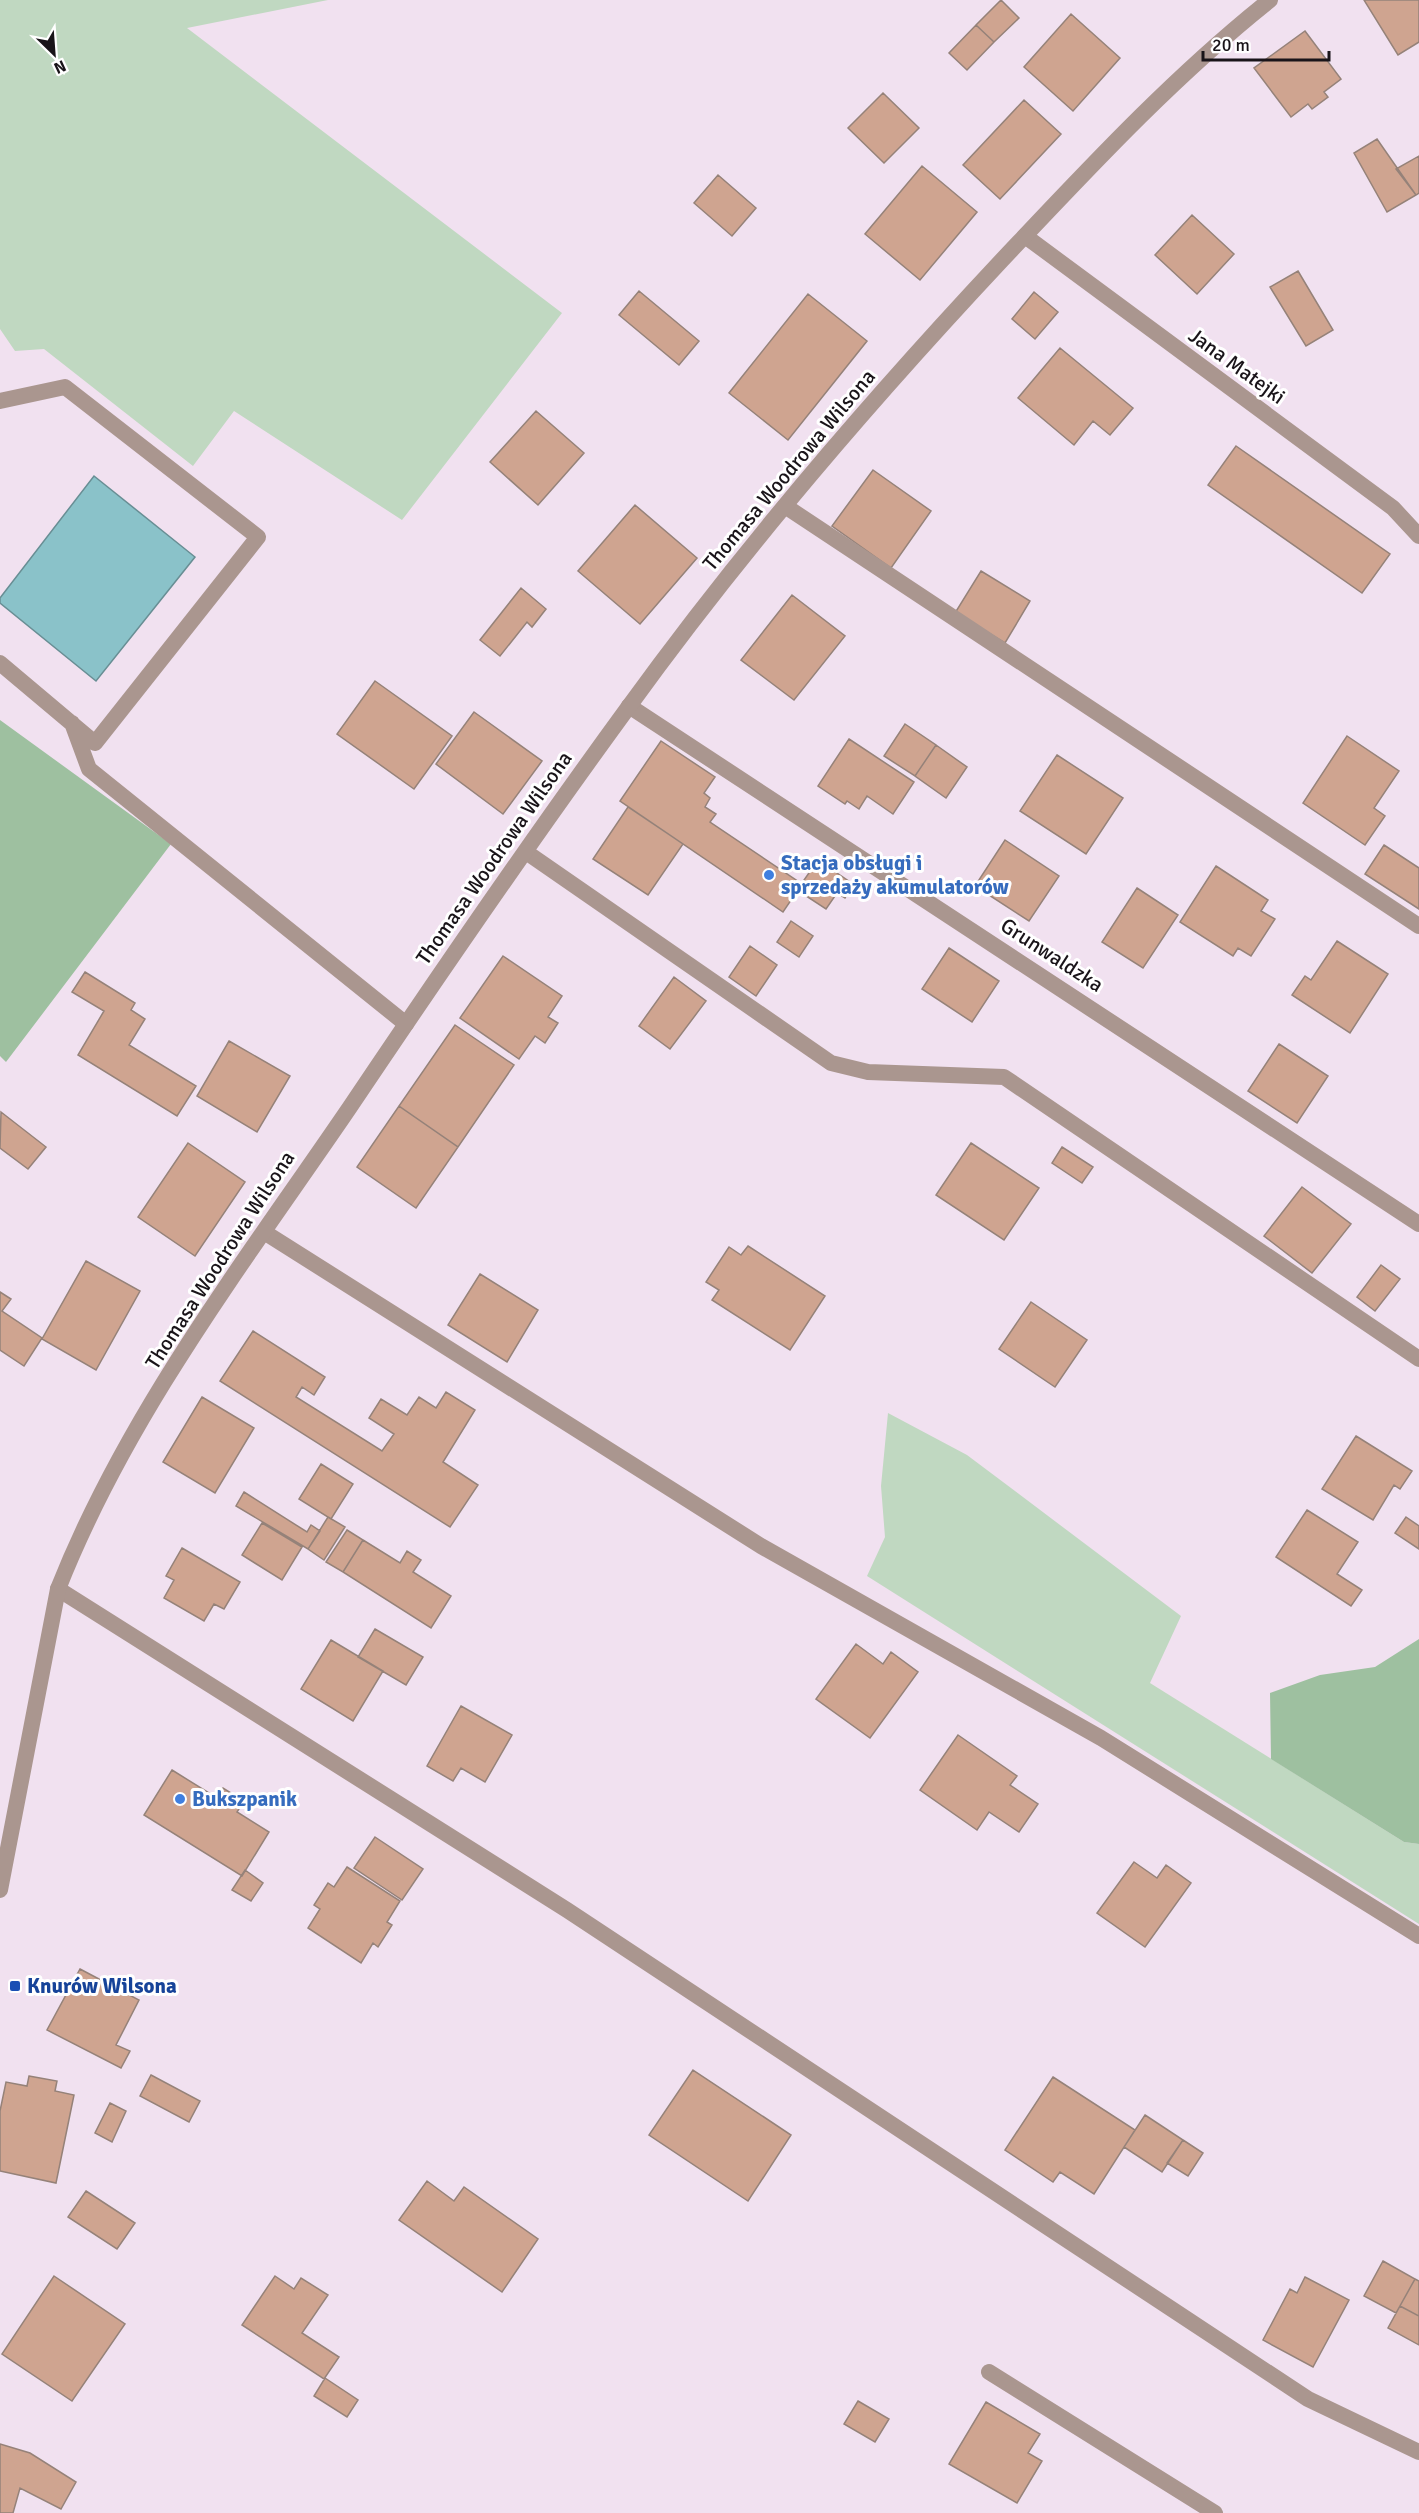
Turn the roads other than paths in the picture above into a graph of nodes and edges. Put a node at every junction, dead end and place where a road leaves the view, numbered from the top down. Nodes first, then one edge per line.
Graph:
1 (1270, 0) edge
2 (1025, 236) junction
3 (2, 397) edge
4 (784, 506) junction
5 (1419, 536) edge
6 (0, 663) edge
7 (629, 706) junction
8 (71, 722) junction
9 (526, 852) junction
10 (1419, 926) edge
11 (406, 1024) junction
12 (1419, 1224) edge
13 (264, 1232) junction
14 (1419, 1359) edge
15 (58, 1589) junction
16 (0, 1890) edge
17 (1419, 1936) edge
18 (989, 2372) dead end
19 (1419, 2452) edge
20 (1215, 2513) edge

1 - 2 street, Thomasa Woodrowa Wilsona
2 - 4 street, Thomasa Woodrowa Wilsona
2 - 5 street, Jana Matejki
3 - 8 street
4 - 7 street, Thomasa Woodrowa Wilsona
4 - 10 street
6 - 8 street
7 - 9 street, Thomasa Woodrowa Wilsona
7 - 12 street, Grunwaldzka
8 - 11 street
9 - 11 street, Thomasa Woodrowa Wilsona
9 - 14 street
11 - 13 street, Thomasa Woodrowa Wilsona
13 - 15 street, Thomasa Woodrowa Wilsona
13 - 17 street
15 - 16 street, Thomasa Woodrowa Wilsona
15 - 19 street
18 - 20 street

